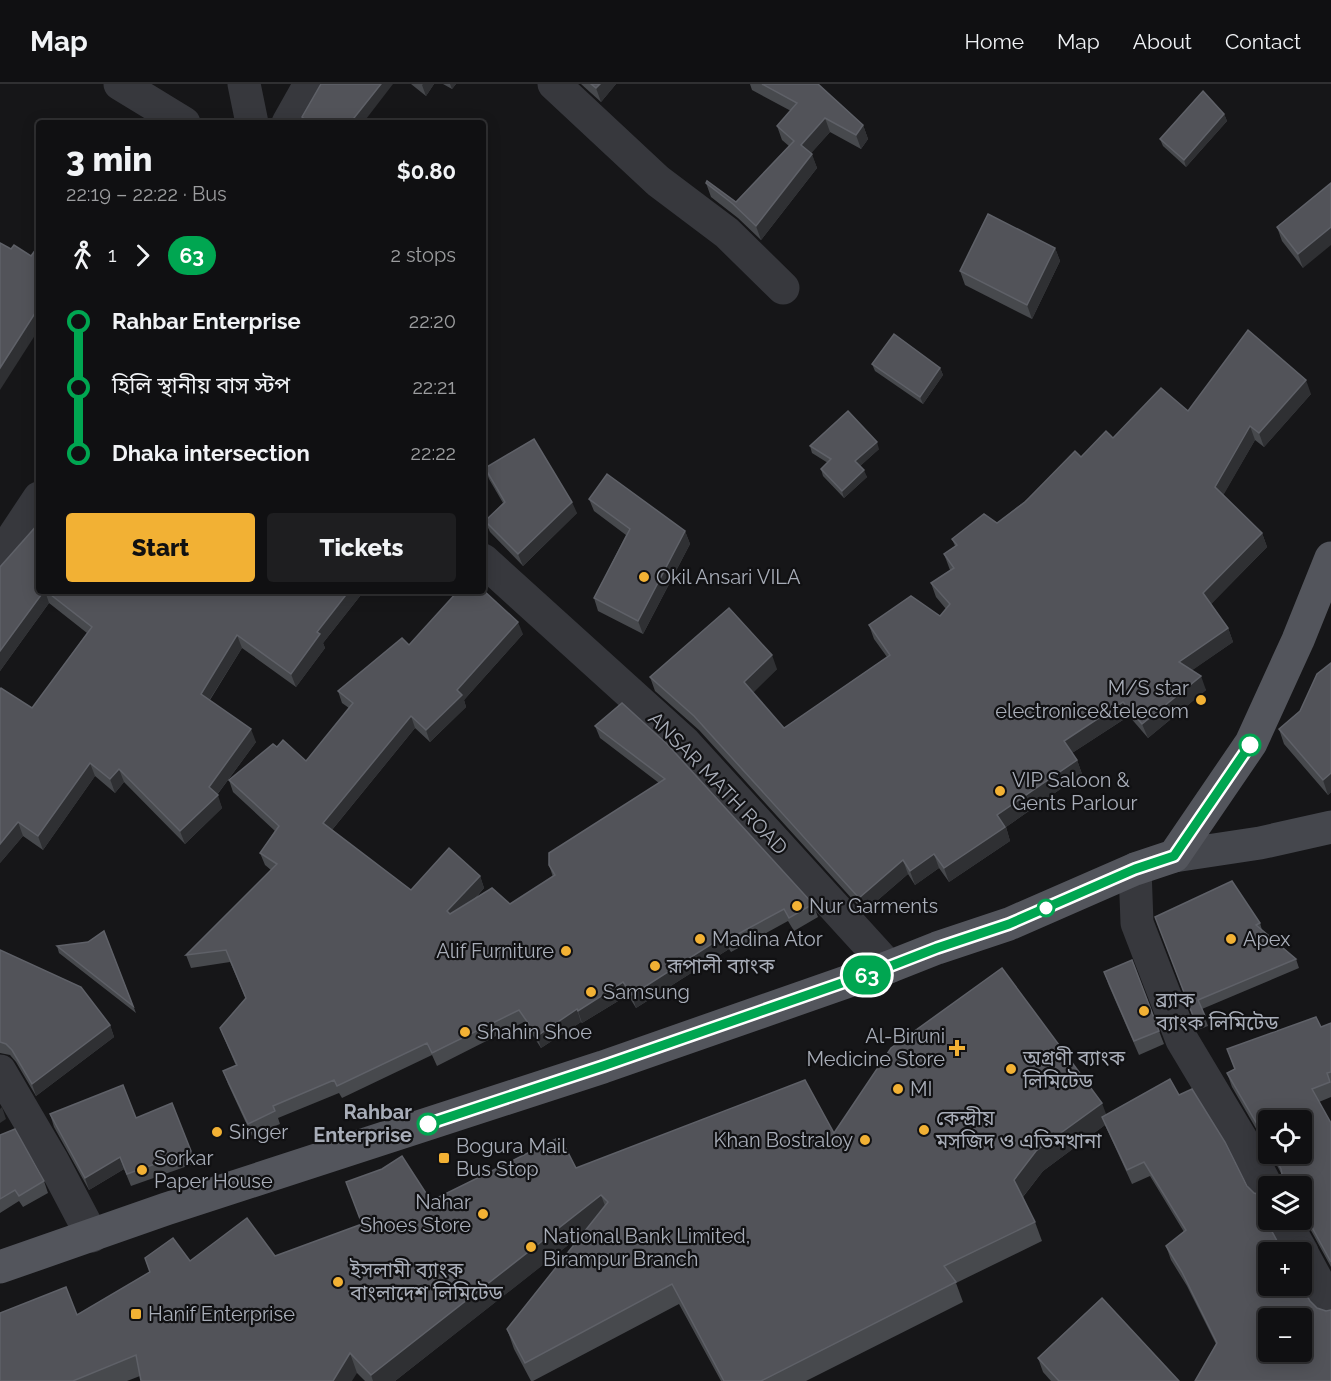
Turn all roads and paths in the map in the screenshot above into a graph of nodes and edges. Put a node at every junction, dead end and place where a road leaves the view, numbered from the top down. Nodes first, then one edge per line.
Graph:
1 (120, 84) edge
2 (244, 84) edge
3 (310, 84) edge
4 (554, 84) edge
5 (178, 120) edge
6 (251, 120) edge
7 (290, 120) edge
8 (783, 288) dead end
9 (36, 503) edge
10 (0, 557) edge
11 (1331, 558) edge
12 (486, 563) edge
13 (1331, 827) edge
14 (1174, 856) junction
15 (1135, 869) junction
16 (888, 967) junction
17 (0, 1071) edge
18 (1261, 1176) edge
19 (92, 1236) junction
20 (0, 1267) edge
21 (1312, 1271) edge
22 (1331, 1306) edge

1 - 5 street
2 - 6 street
3 - 7 street
4 - 8 street
9 - 10 street
11 - 14 main road
12 - 16 street, ANSAR MATH ROAD
13 - 14 main road
14 - 15 main road
15 - 16 main road
15 - 18 street
16 - 19 main road
17 - 19 street
19 - 20 main road
21 - 22 street

